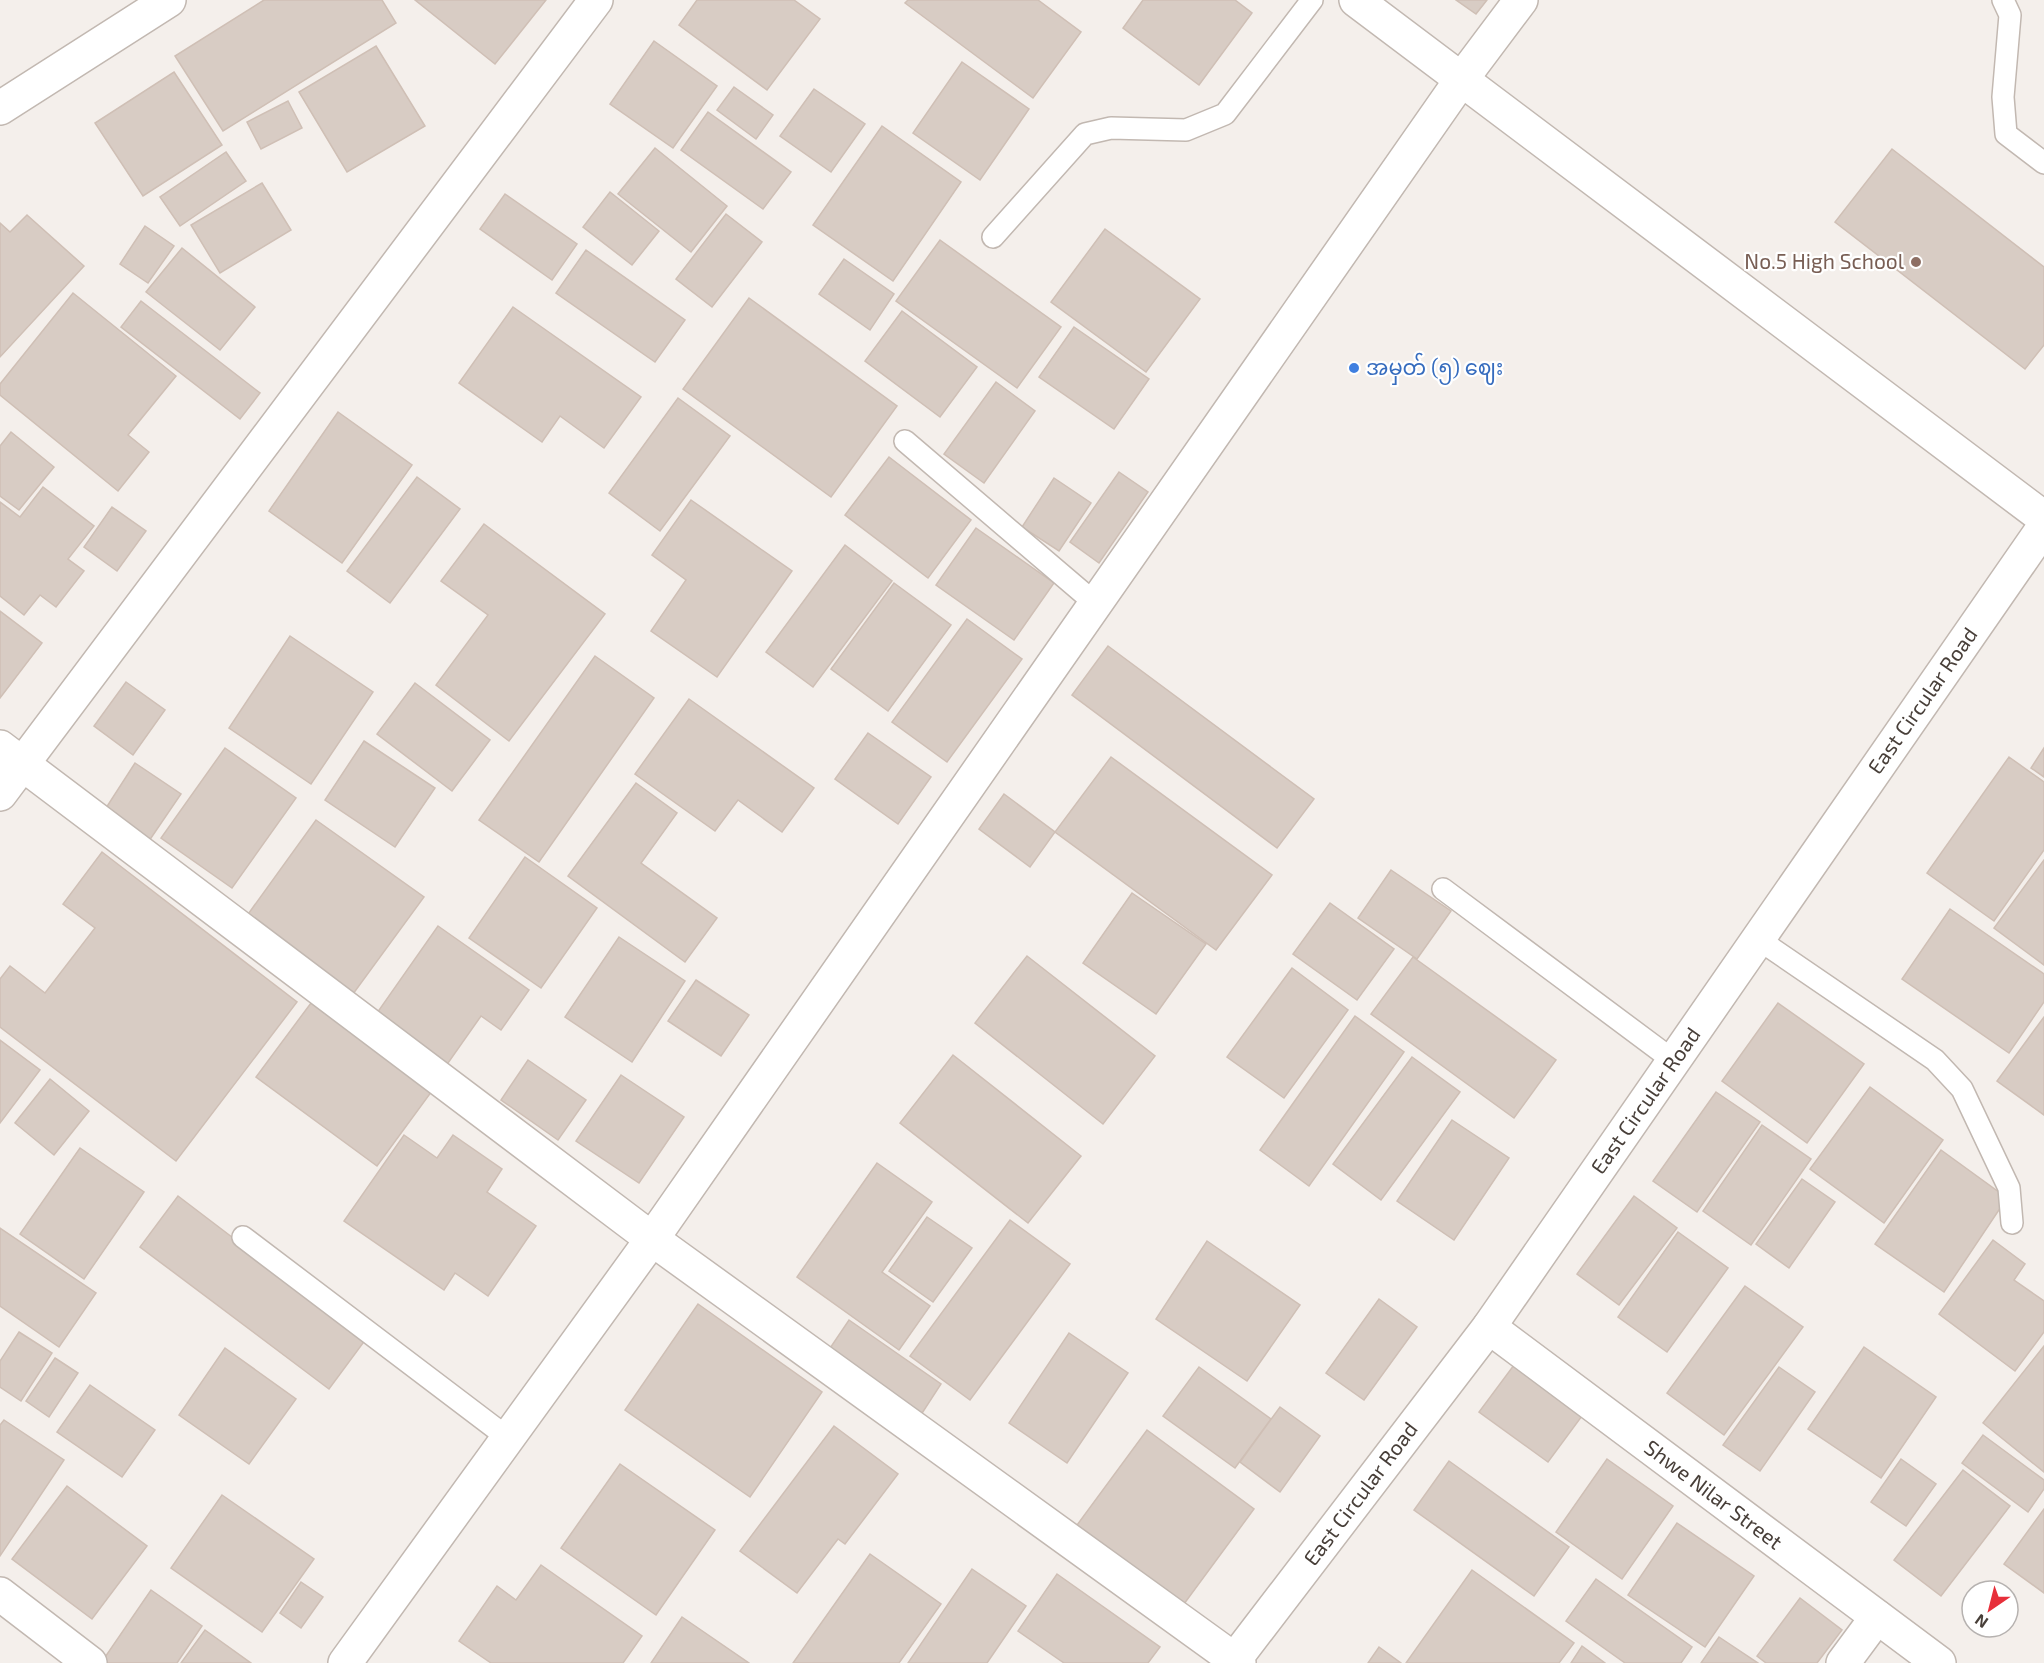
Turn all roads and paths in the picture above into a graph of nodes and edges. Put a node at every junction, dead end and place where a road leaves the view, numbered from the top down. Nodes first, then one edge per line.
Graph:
1 (169, 0) edge
2 (596, 0) edge
3 (1312, 0) edge
4 (1356, 0) edge
5 (1521, 0) edge
6 (2003, 0) edge
7 (1461, 80) junction
8 (0, 108) edge
9 (2044, 163) edge
10 (993, 237) dead end
11 (904, 441) dead end
12 (2044, 518) edge
13 (2044, 527) edge
14 (1096, 604) junction
15 (11, 755) edge
16 (0, 794) edge
17 (1443, 889) dead end
18 (1758, 939) junction
19 (1674, 1061) junction
20 (2012, 1223) dead end
21 (243, 1237) dead end
22 (652, 1239) junction
23 (1489, 1327) junction
24 (508, 1438) junction
25 (0, 1594) edge
26 (1877, 1617) junction
27 (1235, 1662) edge
28 (90, 1663) edge
29 (345, 1663) edge
30 (1843, 1663) edge
31 (1939, 1663) edge

1 - 8 street
2 - 15 street
3 - 10 lane
4 - 7 street
5 - 7 street
6 - 9 lane
7 - 12 street
7 - 14 street
11 - 14 lane
13 - 18 street, East Circular Road
14 - 22 street
15 - 16 street
15 - 22 street
17 - 19 lane
18 - 19 street, East Circular Road
18 - 20 lane
19 - 23 street, East Circular Road
21 - 24 lane
22 - 24 street
22 - 27 street
23 - 26 street, Shwe Nilar Street
23 - 27 street, East Circular Road
24 - 29 street
25 - 28 street
26 - 30 street
26 - 31 street, Shwe Nilar Street

